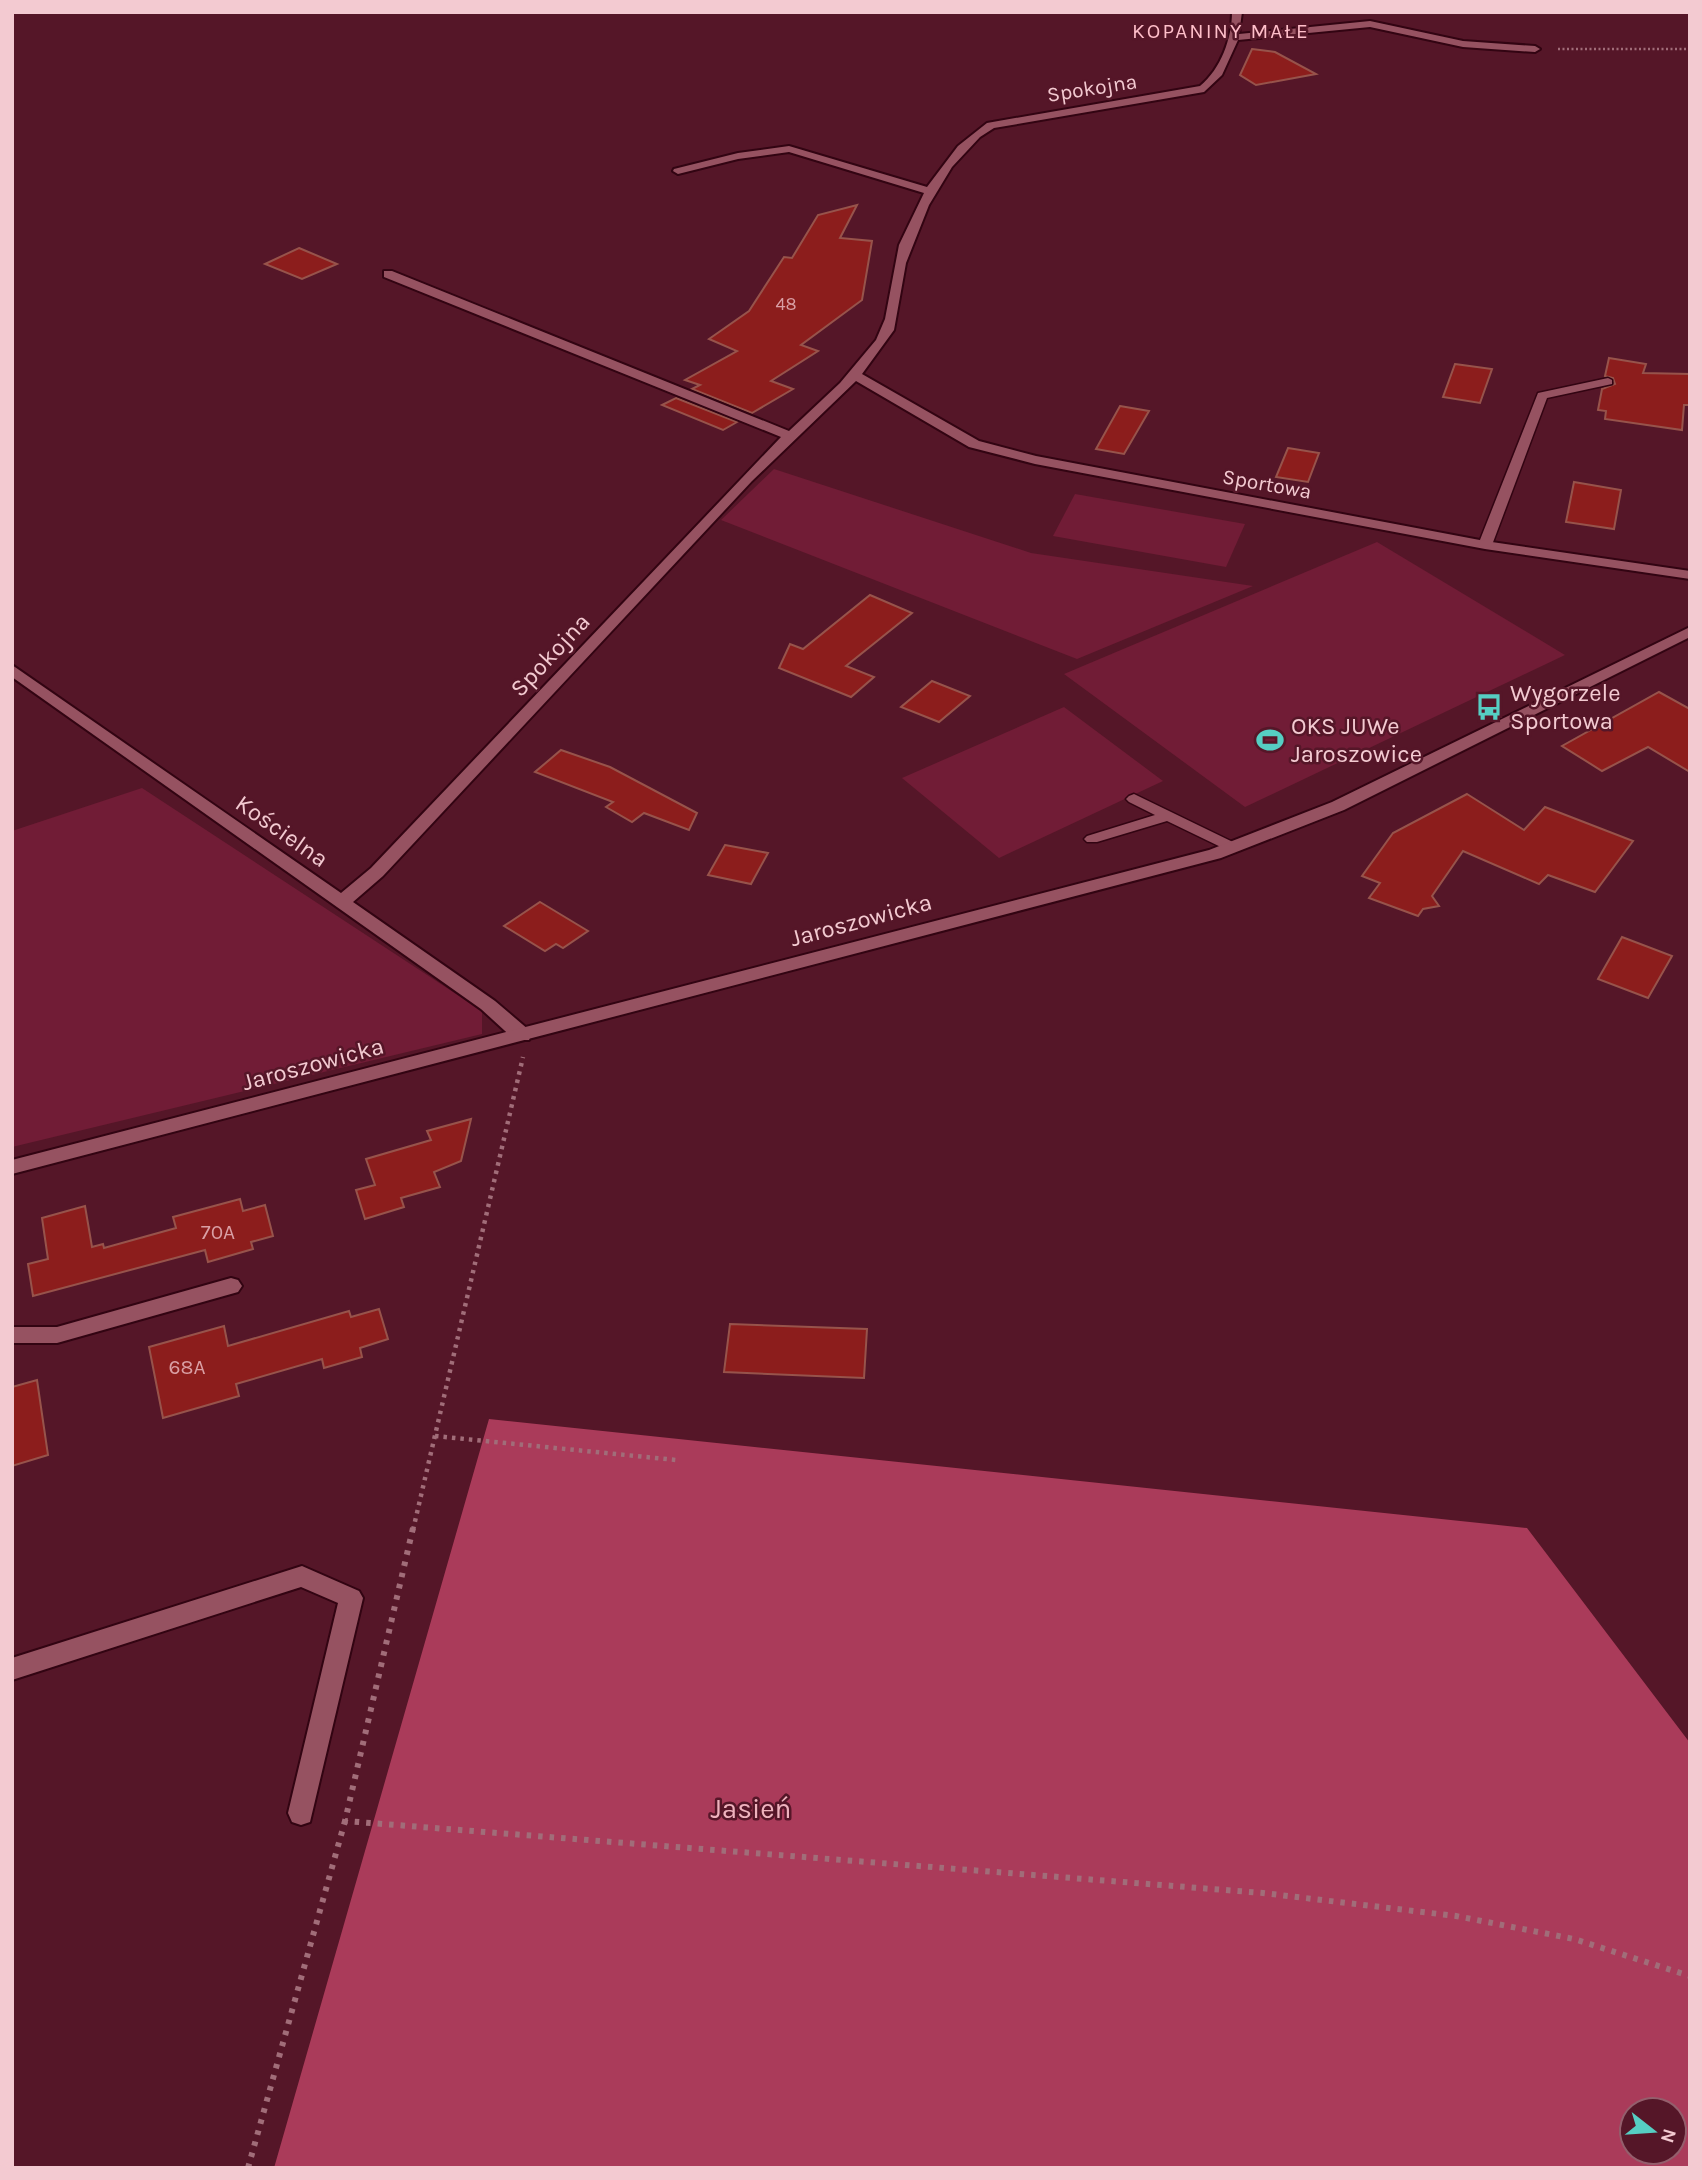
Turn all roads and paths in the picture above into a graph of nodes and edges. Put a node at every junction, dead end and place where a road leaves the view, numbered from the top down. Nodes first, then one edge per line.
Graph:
1 (1237, 12) edge
2 (1235, 37) junction
3 (1535, 49) joint
4 (1690, 49) edge
5 (678, 171) dead end
6 (931, 192) junction
7 (388, 274) dead end
8 (856, 376) junction
9 (1608, 382) dead end
10 (790, 436) junction
11 (1485, 545) junction
12 (1690, 575) edge
13 (1690, 631) edge
14 (12, 670) edge
15 (1134, 799) dead end
16 (1168, 816) junction
17 (1091, 839) dead end
18 (1232, 847) junction
19 (341, 903) junction
20 (522, 1035) junction
21 (12, 1167) edge
22 (231, 1286) dead end
23 (12, 1335) edge
24 (435, 1436) junction
25 (676, 1460) dead end
26 (12, 1669) edge
27 (301, 1814) dead end
28 (345, 1821) junction
29 (1690, 1976) edge
30 (248, 2168) edge

1 - 2 street, Spokojna
2 - 3 street
2 - 6 street, Spokojna
3 - 4 path
5 - 6 street
6 - 8 street, Spokojna
7 - 10 street
8 - 10 street, Spokojna
8 - 11 street, Sportowa
9 - 11 lane
10 - 19 street, Spokojna
11 - 12 street, Sportowa
13 - 18 street, Jaroszowicka
14 - 19 street, Kościelna
15 - 16 lane
16 - 17 lane
16 - 18 lane
18 - 20 street, Jaroszowicka
19 - 20 street, Kościelna
20 - 21 street, Jaroszowicka
20 - 24 path
22 - 23 street
24 - 25 path
24 - 28 path
26 - 27 street
28 - 29 path
28 - 30 path

